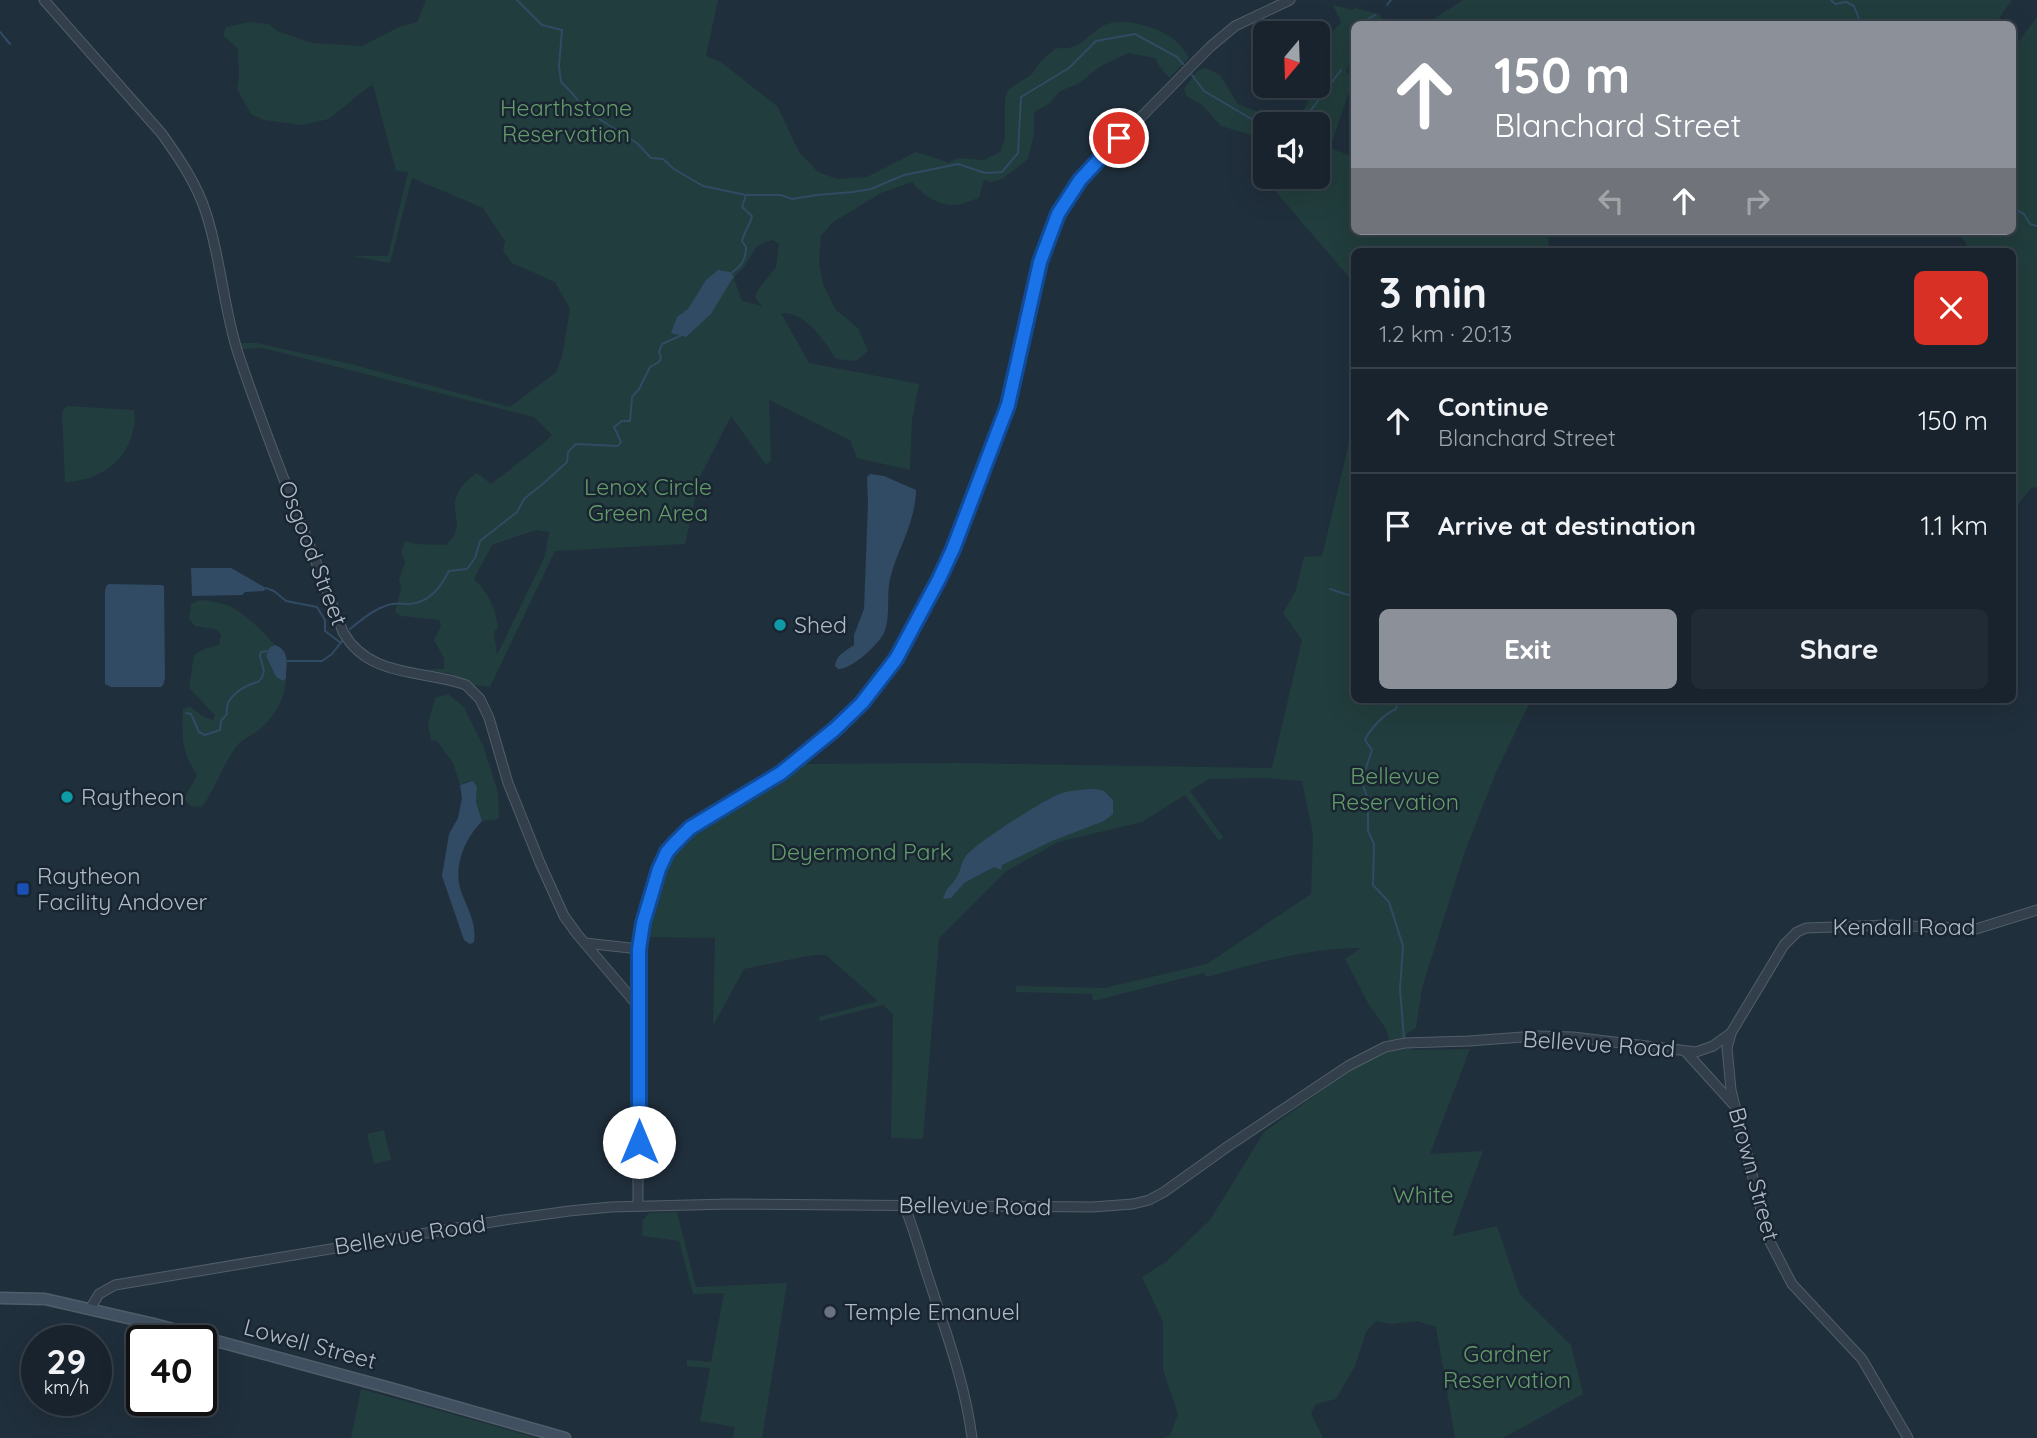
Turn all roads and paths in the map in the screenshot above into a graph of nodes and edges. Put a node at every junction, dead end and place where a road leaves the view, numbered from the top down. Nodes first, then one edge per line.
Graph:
1 (44, 0) edge
2 (1290, 0) edge
3 (2037, 910) edge
4 (585, 943) junction
5 (639, 949) junction
6 (1779, 954) joint
7 (638, 1006) junction
8 (1731, 1033) junction
9 (1685, 1051) junction
10 (1735, 1106) junction
11 (904, 1205) junction
12 (638, 1206) junction
13 (0, 1298) edge
14 (90, 1309) junction
15 (565, 1438) edge
16 (972, 1438) edge
17 (1908, 1438) edge

1 - 4 street, Osgood Street
2 - 5 street
3 - 6 street, Kendall Road
4 - 5 street
4 - 7 street, Osgood Street
5 - 7 street
6 - 8 street, Bellevue Road
7 - 12 street
8 - 9 street, Bellevue Road
8 - 10 street, Brown Street
9 - 10 street
9 - 11 street, Bellevue Road
10 - 17 street, Brown Street
11 - 12 street, Bellevue Road
11 - 16 street
12 - 14 street, Bellevue Road
13 - 14 main road, Lowell Street
14 - 15 main road, Lowell Street

